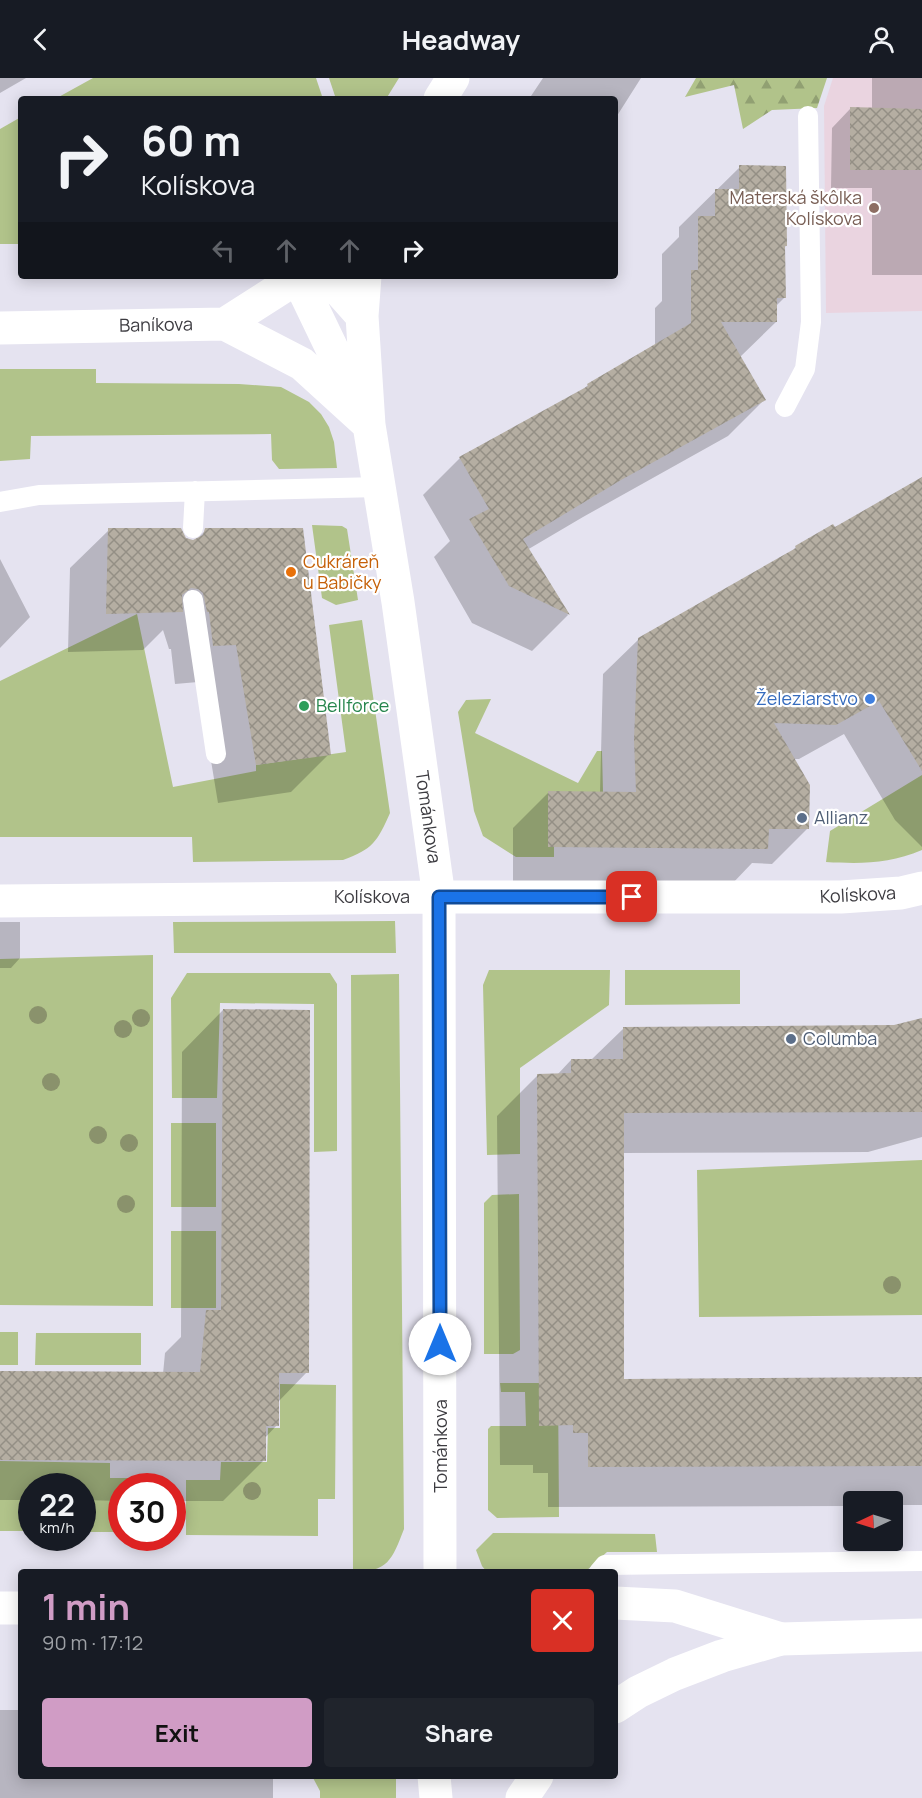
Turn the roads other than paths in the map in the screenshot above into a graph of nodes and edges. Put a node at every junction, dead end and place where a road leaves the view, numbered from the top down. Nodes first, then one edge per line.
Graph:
1 (453, 78) edge
2 (442, 96) edge
3 (808, 116) dead end
4 (296, 279) edge
5 (300, 279) edge
6 (306, 279) edge
7 (365, 279) edge
8 (362, 316) junction
9 (225, 324) junction
10 (0, 328) edge
11 (785, 407) dead end
12 (369, 425) junction
13 (380, 487) junction
14 (195, 491) junction
15 (0, 502) edge
16 (193, 528) dead end
17 (193, 600) dead end
18 (216, 754) dead end
19 (922, 888) edge
20 (439, 897) junction
21 (1, 901) edge
22 (922, 1561) edge
23 (440, 1569) edge
24 (602, 1569) edge
25 (618, 1603) edge
26 (0, 1608) edge
27 (18, 1608) edge
28 (922, 1635) edge
29 (781, 1639) junction
30 (618, 1705) edge
31 (434, 1779) edge
32 (535, 1779) edge
33 (436, 1798) edge
34 (522, 1798) edge

1 - 2 street
3 - 11 lane
4 - 9 street
5 - 12 street, Tománkova
6 - 8 street
7 - 8 street, Tománkova
8 - 12 street, Tománkova
9 - 10 street, Baníkova
9 - 12 street
12 - 13 street, Tománkova
13 - 14 lane
13 - 20 street, Tománkova
14 - 15 lane
14 - 16 lane
17 - 18 lane
19 - 20 street, Kolískova
20 - 21 street, Kolískova
20 - 23 street, Tománkova
22 - 24 lane
25 - 29 street
26 - 27 street
28 - 29 street
29 - 30 street
31 - 33 street
32 - 34 street

